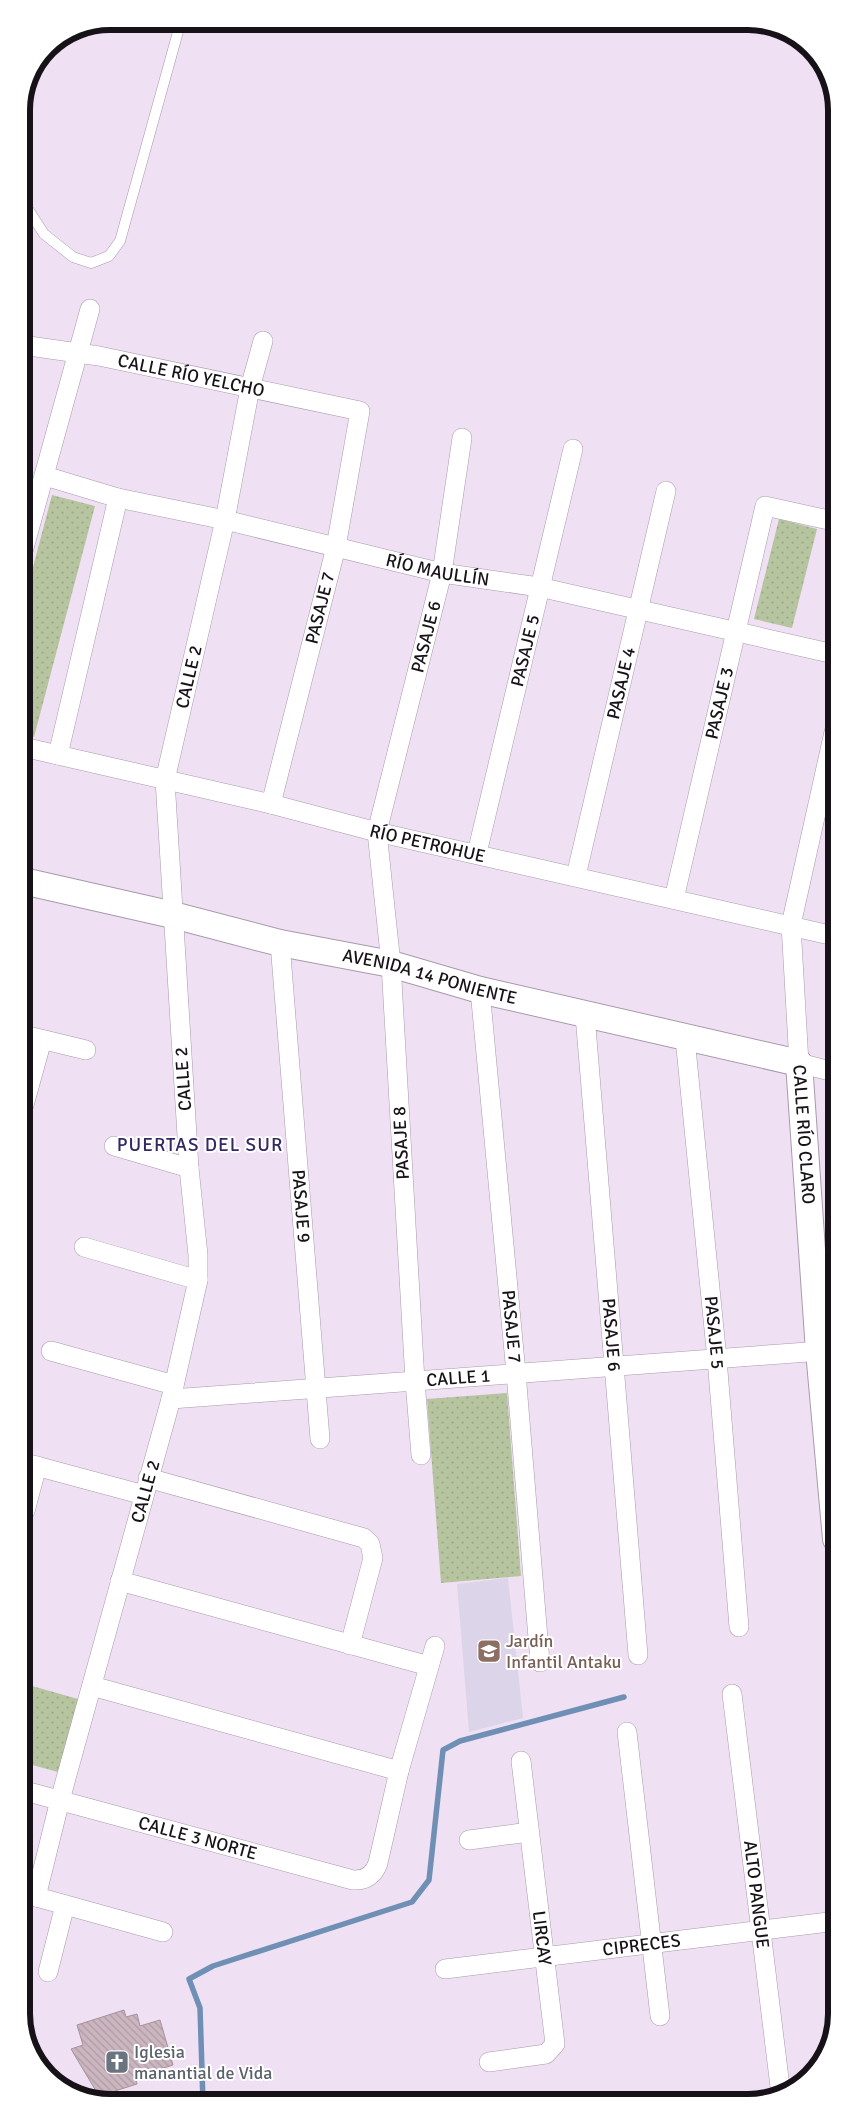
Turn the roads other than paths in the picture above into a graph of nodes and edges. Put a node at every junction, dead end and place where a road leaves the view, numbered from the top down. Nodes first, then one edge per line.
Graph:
1 (179, 30) edge
2 (30, 212) edge
3 (90, 309) dead end
4 (263, 341) dead end
5 (30, 346) edge
6 (79, 353) junction
7 (250, 388) junction
8 (360, 411) joint
9 (462, 438) dead end
10 (573, 449) dead end
11 (45, 476) junction
12 (666, 491) dead end
13 (118, 498) junction
14 (225, 520) junction
15 (828, 520) edge
16 (30, 528) edge
17 (336, 547) junction
18 (442, 572) junction
19 (539, 588) junction
20 (638, 610) junction
21 (736, 632) junction
22 (828, 653) edge
23 (30, 748) edge
24 (58, 754) junction
25 (828, 759) edge
26 (165, 780) junction
27 (272, 804) junction
28 (377, 832) junction
29 (477, 853) junction
30 (576, 876) junction
31 (30, 883) edge
32 (674, 900) junction
33 (173, 915) junction
34 (791, 925) junction
35 (828, 934) edge
36 (280, 943) junction
37 (391, 964) junction
38 (480, 990) junction
39 (585, 1015) junction
40 (30, 1037) edge
41 (685, 1038) junction
42 (42, 1040) junction
43 (86, 1050) dead end
44 (799, 1064) junction
45 (828, 1071) edge
46 (30, 1083) edge
47 (114, 1146) dead end
48 (189, 1168) junction
49 (84, 1247) dead end
50 (198, 1280) junction
51 (827, 1350) edge
52 (51, 1351) dead end
53 (716, 1359) junction
54 (615, 1366) junction
55 (828, 1371) edge
56 (516, 1373) junction
57 (414, 1381) junction
58 (316, 1388) junction
59 (172, 1392) junction
60 (320, 1439) dead end
61 (421, 1455) dead end
62 (31, 1464) edge
63 (146, 1487) junction
64 (120, 1581) junction
65 (739, 1626) dead end
66 (350, 1644) junction
67 (435, 1646) dead end
68 (638, 1654) dead end
69 (540, 1662) dead end
70 (429, 1666) junction
71 (92, 1686) junction
72 (732, 1694) dead end
73 (627, 1732) dead end
74 (521, 1761) dead end
75 (399, 1771) junction
76 (30, 1792) edge
77 (60, 1800) junction
78 (530, 1832) junction
79 (469, 1840) dead end
80 (31, 1895) edge
81 (66, 1905) junction
82 (828, 1921) edge
83 (760, 1930) junction
84 (163, 1932) dead end
85 (651, 1943) junction
86 (545, 1956) junction
87 (444, 1969) dead end
88 (48, 1972) dead end
89 (660, 2016) dead end
90 (489, 2062) dead end
91 (780, 2087) edge

1 - 2 lane
3 - 6 street
4 - 7 street, CALLE 2
5 - 6 street, CALLE RÍO YELCHO
6 - 7 street, CALLE RÍO YELCHO
6 - 11 street
7 - 8 street, CALLE RÍO YELCHO
7 - 14 street, CALLE 2
8 - 17 street, PASAJE 7
9 - 18 street, PASAJE 6
10 - 19 street, PASAJE 5
11 - 13 street, RÍO MAULLÍN
11 - 16 street
12 - 20 street, PASAJE 4
13 - 14 street, RÍO MAULLÍN
13 - 24 street
14 - 17 street, RÍO MAULLÍN
14 - 26 street, CALLE 2
15 - 21 street, PASAJE 3
17 - 18 street, RÍO MAULLÍN
17 - 27 street, PASAJE 7
18 - 19 street, RÍO MAULLÍN
18 - 28 street, PASAJE 6
19 - 20 street, RÍO MAULLÍN
19 - 29 street, PASAJE 5
20 - 21 street, RÍO MAULLÍN
20 - 30 street, PASAJE 4
21 - 22 street, RÍO MAULLÍN
21 - 32 street, PASAJE 3
23 - 24 street, RÍO PETROHUE
24 - 26 street, RÍO PETROHUE
25 - 34 street, CALLE RÍO CLARO
26 - 27 street, RÍO PETROHUE
26 - 33 street, CALLE 2
27 - 28 street, RÍO PETROHUE
28 - 29 street, RÍO PETROHUE
28 - 37 street, PASAJE 8
29 - 30 street, RÍO PETROHUE
30 - 32 street, RÍO PETROHUE
31 - 33 street, AVENIDA 14 PONIENTE
32 - 34 street, RÍO PETROHUE
33 - 36 street, AVENIDA 14 PONIENTE
33 - 48 street, CALLE 2
34 - 35 street, RÍO PETROHUE
34 - 44 street, CALLE RÍO CLARO
36 - 37 street, AVENIDA 14 PONIENTE
36 - 58 street, PASAJE 9
37 - 38 street, AVENIDA 14 PONIENTE
37 - 57 street, PASAJE 8
38 - 39 street, AVENIDA 14 PONIENTE
38 - 56 street, PASAJE 7
39 - 41 street, AVENIDA 14 PONIENTE
39 - 54 street, PASAJE 6
40 - 42 street
41 - 44 street, AVENIDA 14 PONIENTE
41 - 53 street, PASAJE 5
42 - 43 street
42 - 46 street
44 - 45 street, AVENIDA 14 PONIENTE
44 - 51 street, CALLE RÍO CLARO
47 - 48 street
48 - 50 street, CALLE 2
49 - 50 street
50 - 59 street, CALLE 2
51 - 53 street, CALLE 1
51 - 55 street, CALLE RÍO CLARO
52 - 59 street, CALLE 1
53 - 54 street, CALLE 1
53 - 65 street, PASAJE 5
54 - 56 street, CALLE 1
54 - 68 street, PASAJE 6
56 - 57 street, CALLE 1
56 - 69 street, PASAJE 7
57 - 58 street, CALLE 1
57 - 61 street, PASAJE 8
58 - 59 street, CALLE 1
58 - 60 street, PASAJE 9
59 - 63 street, CALLE 2
62 - 63 street
63 - 64 street, CALLE 2
63 - 66 street
64 - 66 street
64 - 71 street, CALLE 2
66 - 70 street
67 - 70 street
70 - 75 street
71 - 75 street
71 - 77 street, CALLE 2
72 - 83 street, ALTO PANGUE
73 - 85 street
74 - 78 street, LIRCAY
75 - 77 street, CALLE 3 NORTE
76 - 77 street, CALLE 3 NORTE
77 - 80 street, CALLE 2
78 - 79 street
78 - 86 street, LIRCAY
80 - 81 street
81 - 84 street
81 - 88 street
82 - 83 street, CIPRECES
83 - 85 street, CIPRECES
83 - 91 street, ALTO PANGUE
85 - 86 street, CIPRECES
85 - 89 street
86 - 87 street, CIPRECES
86 - 90 street, LIRCAY

